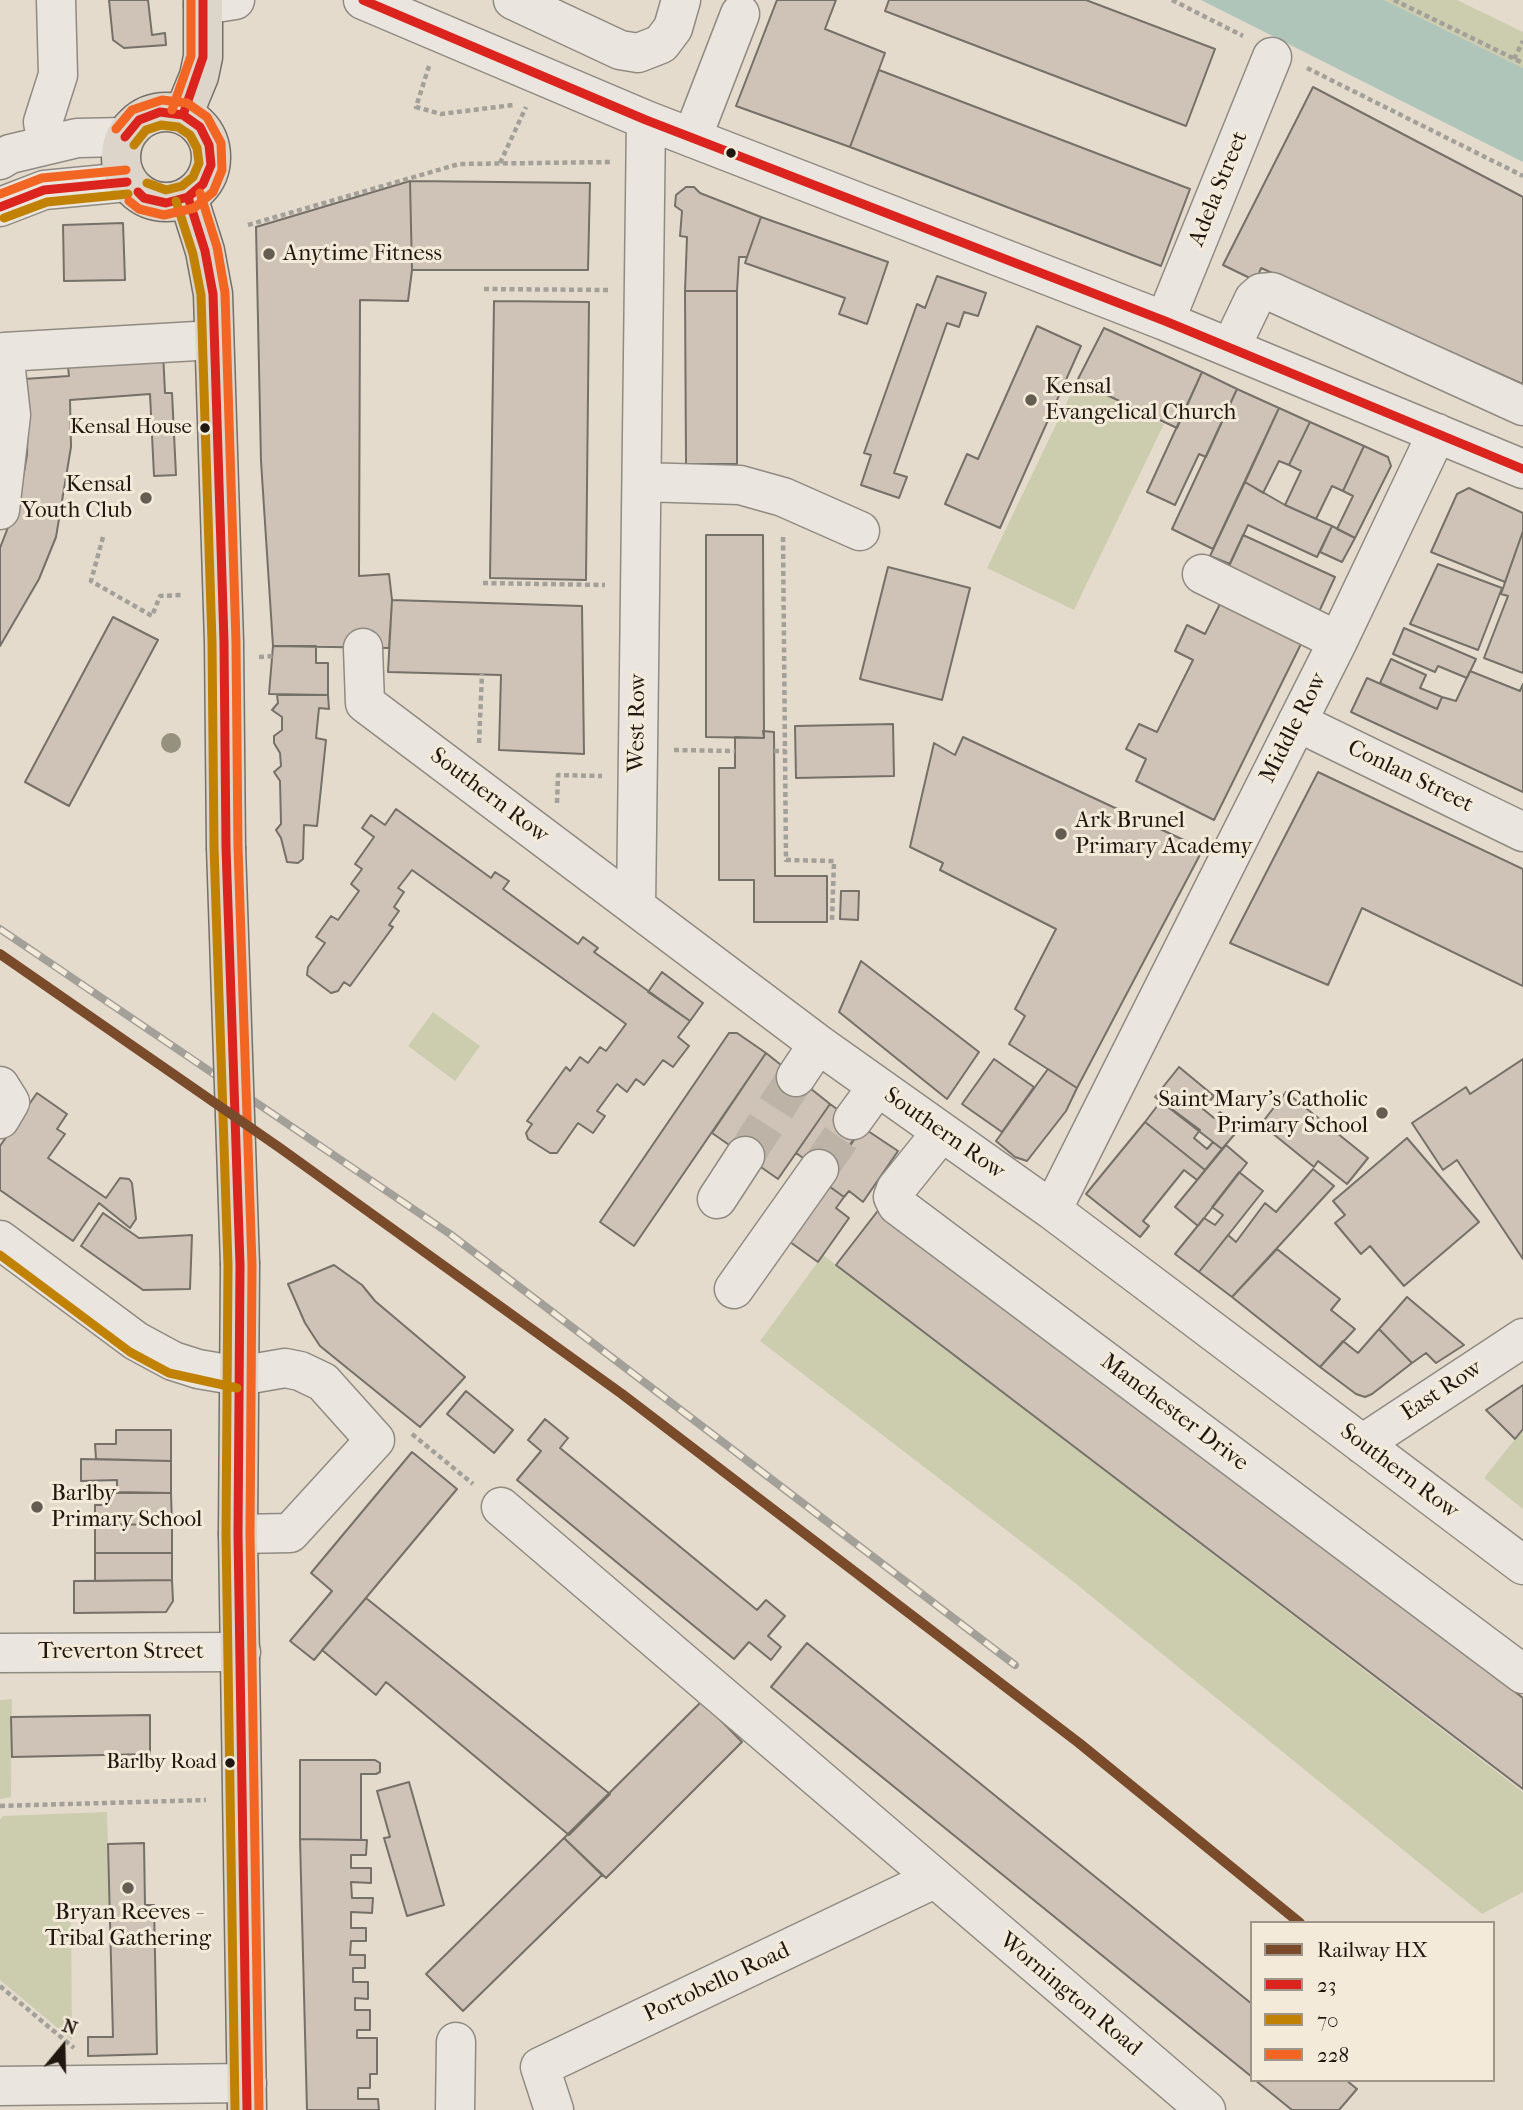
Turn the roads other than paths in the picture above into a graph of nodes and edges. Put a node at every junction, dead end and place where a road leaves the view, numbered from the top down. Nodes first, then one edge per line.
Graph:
1 (56, 0) edge
2 (363, 0) edge
3 (513, 0) edge
4 (681, 0) edge
5 (214, 2) edge
6 (400, 7) edge
7 (740, 14) dead end
8 (1274, 54) road end
9 (183, 115) junction
10 (646, 120) junction
11 (125, 137) junction
12 (692, 138) junction
13 (47, 144) junction
14 (0, 160) edge
15 (127, 182) junction
16 (188, 197) junction
17 (0, 207) edge
18 (1166, 321) junction
19 (214, 340) junction
20 (1231, 347) junction
21 (1523, 406) edge
22 (1437, 433) junction
23 (1520, 461) edge
24 (642, 482) junction
25 (0, 510) edge
26 (860, 531) dead end
27 (1202, 574) dead end
28 (1338, 640) junction
29 (363, 648) dead end
30 (1297, 722) junction
31 (1523, 832) edge
32 (636, 907) junction
33 (818, 1044) junction
34 (796, 1077) tunnel mouth
35 (0, 1086) edge
36 (877, 1087) junction
37 (0, 1119) edge
38 (853, 1120) tunnel mouth
39 (941, 1133) junction
40 (745, 1156) tunnel mouth
41 (819, 1169) tunnel mouth
42 (717, 1199) dead end
43 (1052, 1210) junction
44 (0, 1240) edge
45 (734, 1289) dead end
46 (1523, 1338) edge
47 (239, 1376) junction
48 (1362, 1444) junction
49 (501, 1507) road end
50 (238, 1534) junction
51 (1523, 1565) edge
52 (242, 1651) junction
53 (0, 1653) edge
54 (1523, 1674) edge
55 (934, 1880) junction
56 (456, 2042) dead end
57 (0, 2086) edge
58 (61, 2097) edge
59 (247, 2097) edge
60 (455, 2110) edge
61 (554, 2110) edge
62 (1206, 2110) edge

1 - 13 street
2 - 6 street
3 - 4 street
5 - 9 main road
6 - 10 street
7 - 12 street
8 - 18 street, Adela Street
9 - 11 main road
9 - 16 main road
10 - 12 street
10 - 24 street, West Row
11 - 13 street
11 - 15 main road
12 - 18 street
13 - 14 street
15 - 16 main road
15 - 17 street
16 - 19 main road
18 - 20 street
19 - 25 street
19 - 47 main road, bridge
20 - 21 street
20 - 22 street
22 - 23 street
22 - 28 street, Middle Row
24 - 26 street
24 - 32 street, West Row
27 - 28 street
28 - 30 street, Middle Row
29 - 32 street, Southern Row
30 - 31 street, Conlan Street
30 - 43 street, Middle Row
32 - 33 street, Southern Row
33 - 34 street
33 - 36 street, Southern Row
35 - 37 street
36 - 38 street
36 - 39 street, Southern Row
39 - 43 street, Southern Row
39 - 54 street, Manchester Drive
40 - 42 street
41 - 45 street
43 - 48 street, Southern Row
44 - 47 street
46 - 48 street, East Row
47 - 50 main road
47 - 50 street
48 - 51 street, Southern Row
49 - 55 street, Wornington Road
50 - 52 main road
52 - 53 street, Treverton Street
52 - 59 main road
55 - 61 street, Portobello Road
55 - 62 street, Wornington Road
56 - 60 street
57 - 58 street
58 - 59 street

